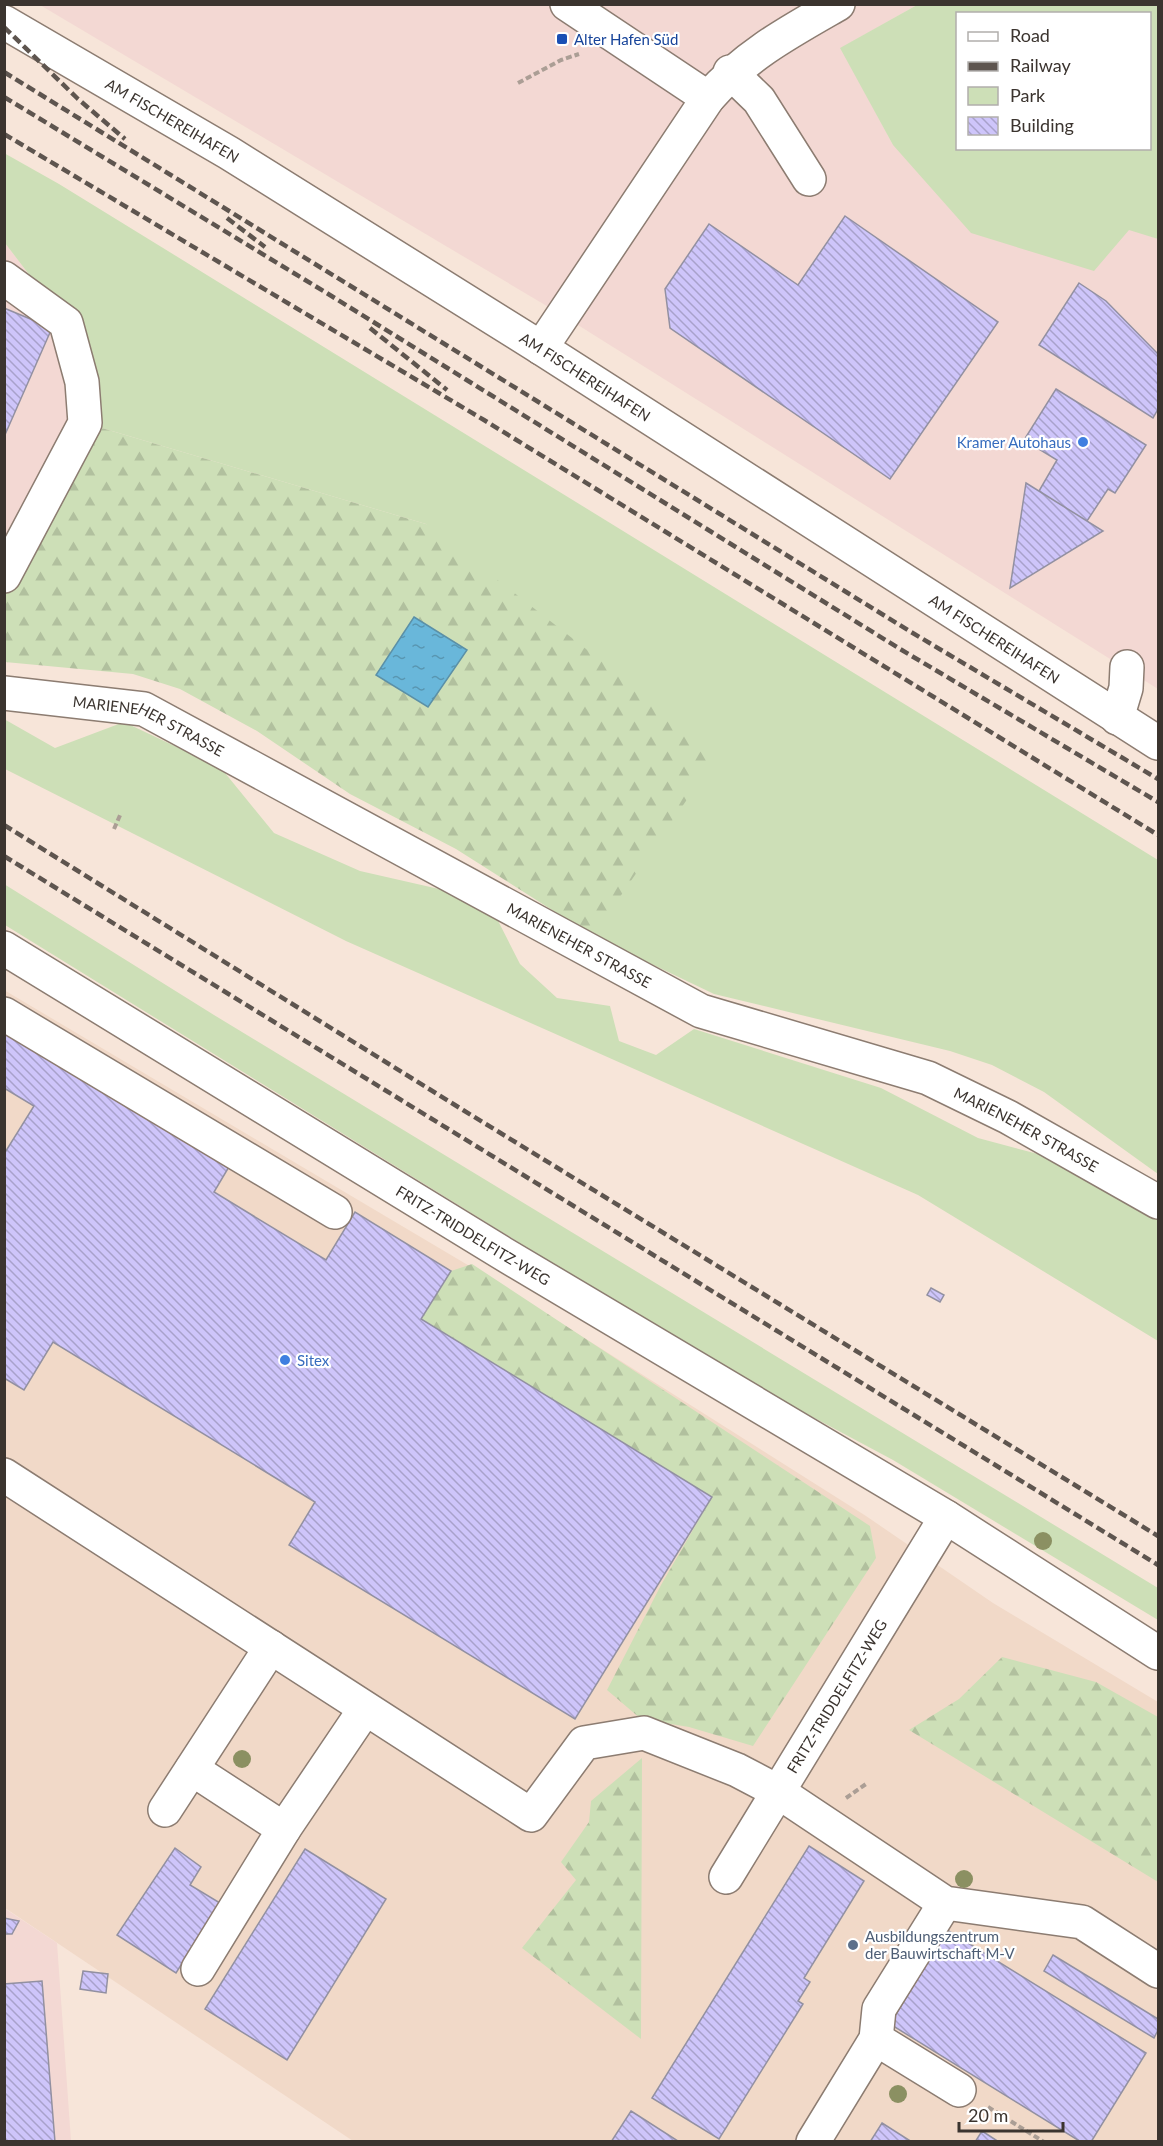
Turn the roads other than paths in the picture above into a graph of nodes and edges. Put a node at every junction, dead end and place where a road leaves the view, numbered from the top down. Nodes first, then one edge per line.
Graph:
1 (567, 4) edge
2 (838, 4) edge
3 (4, 22) edge
4 (730, 72) junction
5 (708, 98) junction
6 (809, 179) dead end
7 (4, 278) edge
8 (541, 348) junction
9 (4, 576) edge
10 (1128, 667) dead end
11 (4, 693) edge
12 (1145, 727) edge
13 (4, 948) edge
14 (4, 1014) edge
15 (1158, 1202) edge
16 (335, 1212) dead end
17 (4, 1475) edge
18 (946, 1517) junction
19 (270, 1647) junction
20 (1158, 1653) edge
21 (365, 1709) junction
22 (192, 1768) junction
23 (777, 1791) junction
24 (165, 1810) dead end
25 (284, 1828) junction
26 (726, 1877) dead end
27 (945, 1903) junction
28 (198, 1969) dead end
29 (1158, 1971) edge
30 (876, 2039) junction
31 (959, 2090) road end
32 (813, 2142) edge

1 - 5 street
2 - 4 street
3 - 8 street, AM FISCHEREIHAFEN
4 - 5 street
4 - 6 street
5 - 8 street
7 - 9 street
8 - 12 street, AM FISCHEREIHAFEN
10 - 12 street
11 - 15 street, MARIENEHER STRASSE
13 - 18 street, FRITZ-TRIDDELFITZ-WEG
14 - 16 street
17 - 19 street
18 - 20 street, FRITZ-TRIDDELFITZ-WEG
18 - 23 street, FRITZ-TRIDDELFITZ-WEG
19 - 21 street
19 - 22 street
21 - 23 street
21 - 25 street
22 - 24 street
22 - 25 street
23 - 26 street, FRITZ-TRIDDELFITZ-WEG
23 - 27 street
25 - 28 street
27 - 29 street
27 - 30 street
30 - 31 street
30 - 32 street

